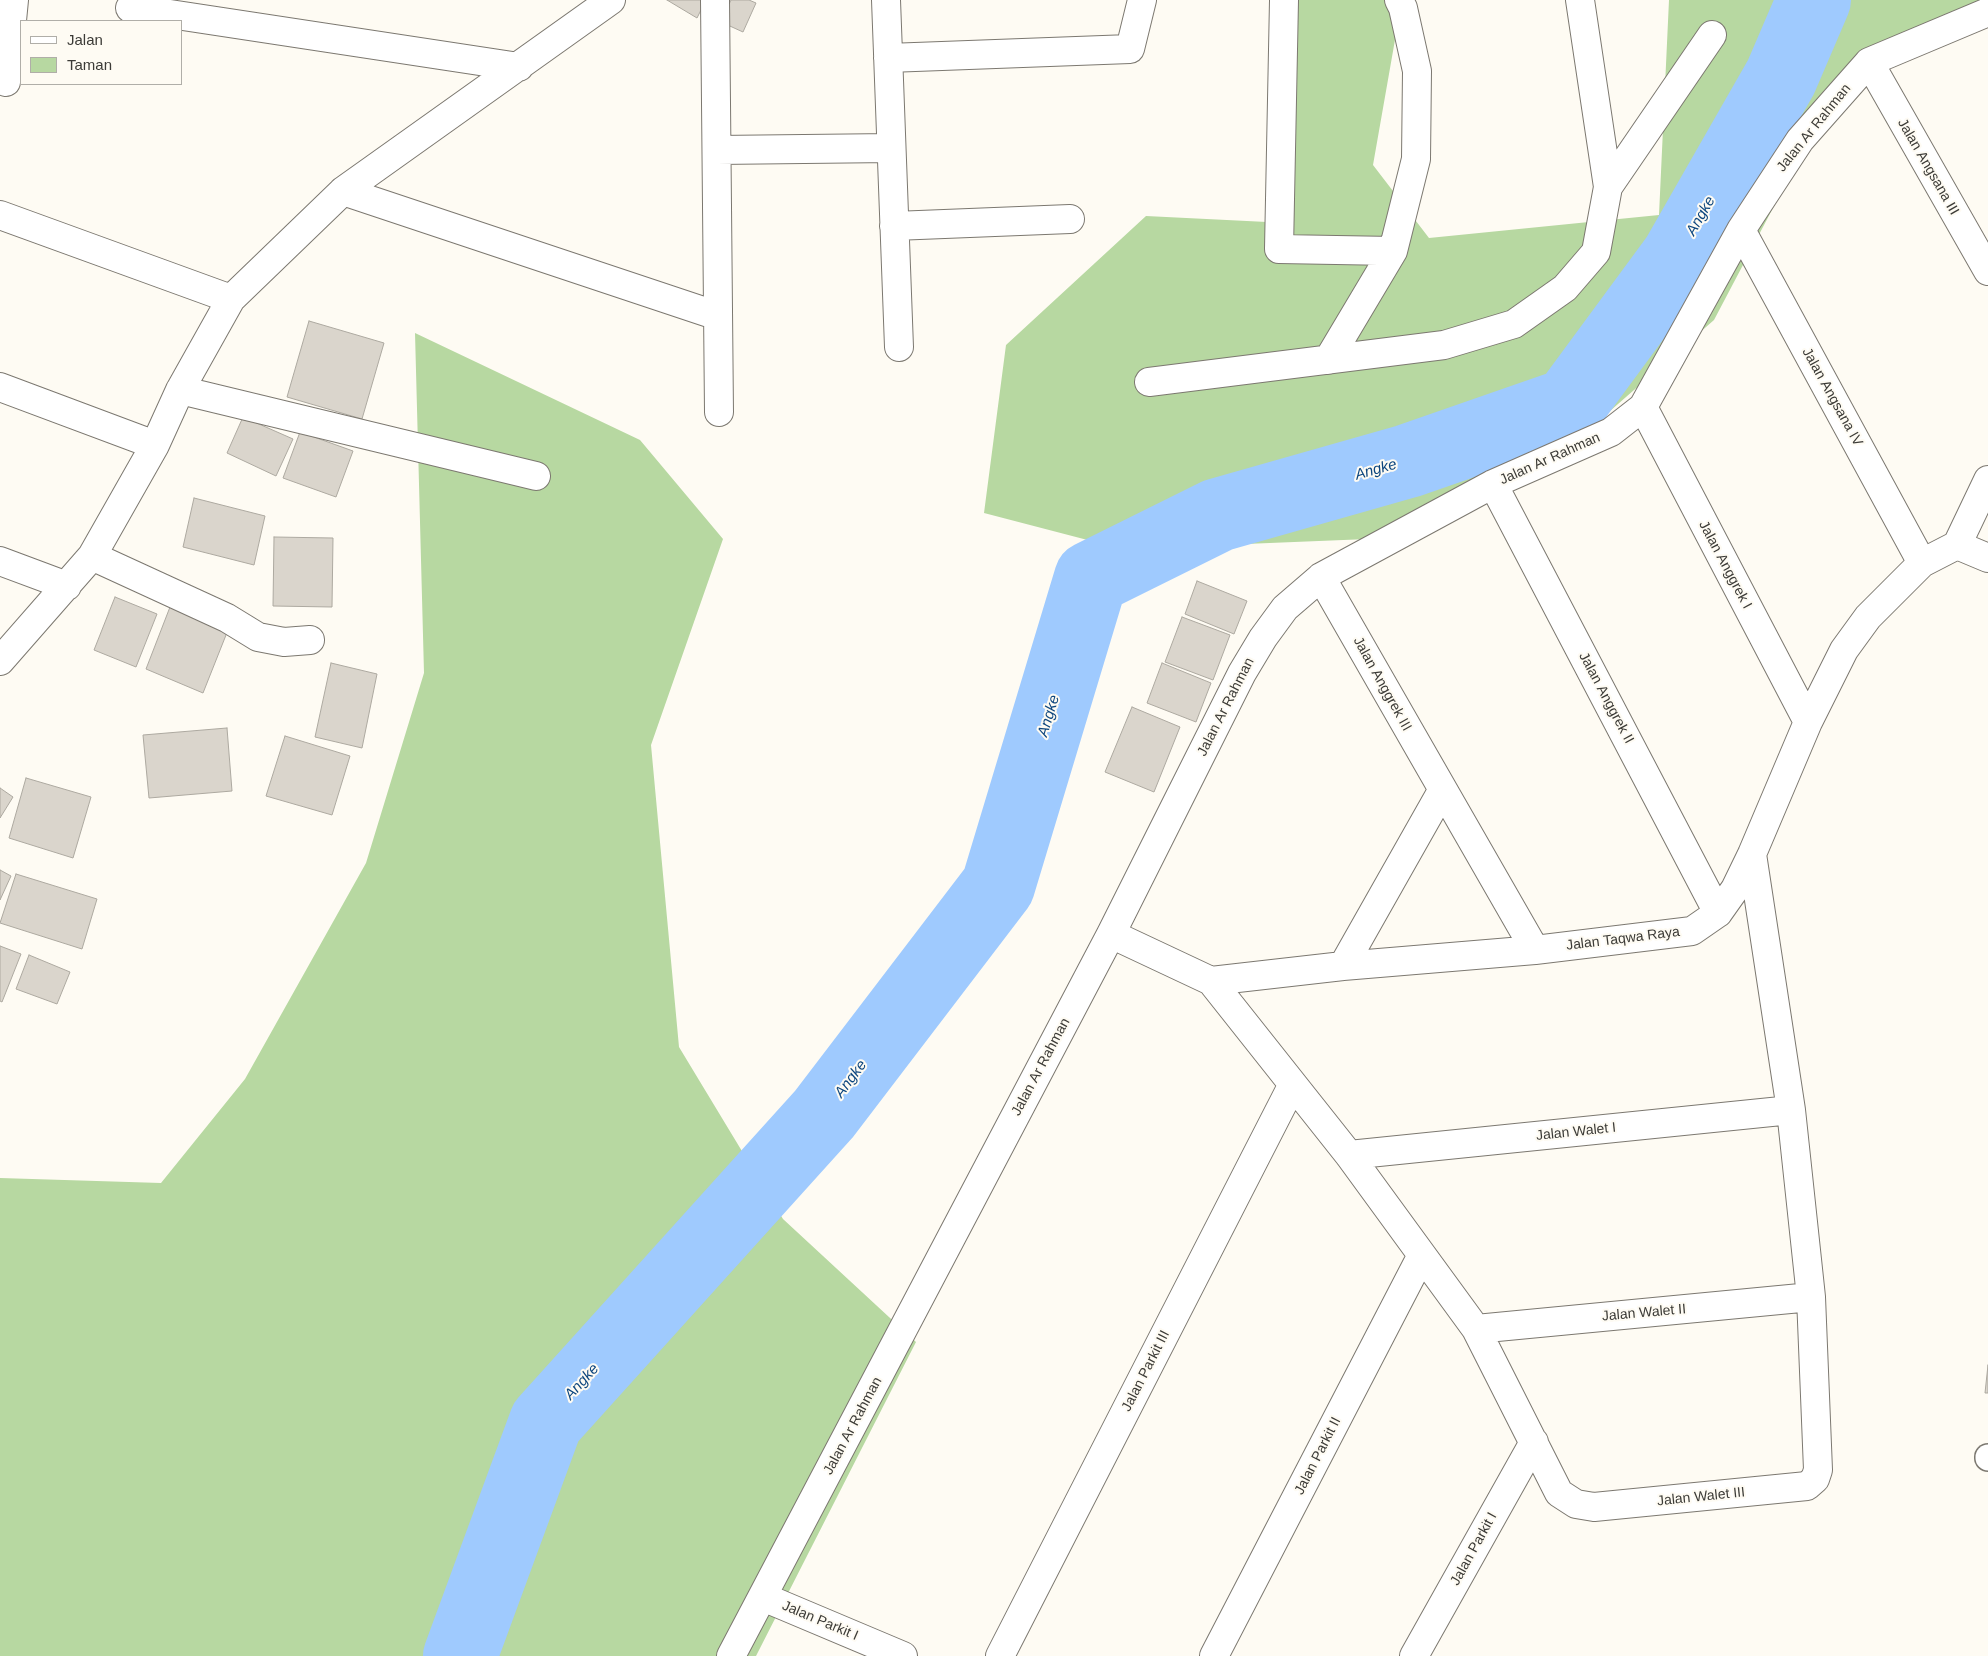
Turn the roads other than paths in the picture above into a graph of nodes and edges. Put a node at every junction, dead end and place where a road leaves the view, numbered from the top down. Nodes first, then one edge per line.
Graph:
1 (14, 0) edge
2 (612, 0) edge
3 (715, 0) edge
4 (886, 0) edge
5 (1142, 0) edge
6 (1284, 0) edge
7 (1398, 0) edge
8 (1580, 0) edge
9 (130, 8) dead end
10 (1988, 12) edge
11 (1712, 35) dead end
12 (888, 58) junction
13 (1869, 62) junction
14 (519, 67) junction
15 (6, 82) dead end
16 (891, 148) junction
17 (717, 150) junction
18 (1608, 187) junction
19 (343, 191) junction
20 (0, 215) edge
21 (1070, 219) dead end
22 (894, 226) junction
23 (1741, 230) junction
24 (1393, 251) junction
25 (1988, 271) edge
26 (231, 298) junction
27 (718, 316) junction
28 (898, 347) dead end
29 (1328, 360) junction
30 (1149, 382) dead end
31 (0, 387) edge
32 (180, 390) junction
33 (1643, 408) junction
34 (719, 412) dead end
35 (155, 444) junction
36 (536, 476) dead end
37 (1988, 480) edge
38 (1493, 484) junction
39 (1957, 544) junction
40 (92, 556) junction
41 (1988, 558) edge
42 (0, 561) edge
43 (1922, 563) junction
44 (1321, 577) junction
45 (67, 586) junction
46 (310, 640) dead end
47 (0, 661) edge
48 (1808, 722) junction
49 (1442, 791) junction
50 (1752, 854) junction
51 (1718, 913) junction
52 (1112, 934) junction
53 (1534, 950) junction
54 (1343, 966) junction
55 (1212, 981) junction
56 (1292, 1086) junction
57 (1791, 1110) junction
58 (1355, 1154) junction
59 (1422, 1255) junction
60 (1811, 1298) junction
61 (1476, 1329) junction
62 (1534, 1442) junction
63 (764, 1597) junction
64 (731, 1656) edge
65 (904, 1656) edge
66 (1000, 1656) edge
67 (1214, 1656) edge
68 (1414, 1656) edge

1 - 15 street
2 - 14 street
3 - 17 street
4 - 12 street
5 - 12 street
6 - 24 street
7 - 24 street
8 - 18 street
9 - 14 street
10 - 13 street, Jalan Ar Rahman
11 - 18 street
12 - 16 street
13 - 23 street, Jalan Ar Rahman
13 - 25 street, Jalan Angsana III
14 - 19 street
16 - 17 street
16 - 22 street
17 - 27 street
18 - 29 street
19 - 26 street
19 - 27 street
20 - 26 street
21 - 22 street
22 - 28 street
23 - 33 street, Jalan Ar Rahman
23 - 43 street, Jalan Angsana IV
24 - 29 street
26 - 32 street
27 - 34 street
29 - 30 street
31 - 35 street
32 - 35 street
32 - 36 street
33 - 38 street, Jalan Ar Rahman
33 - 48 street, Jalan Anggrek I
35 - 40 street
37 - 39 street
38 - 44 street, Jalan Ar Rahman
38 - 51 street, Jalan Anggrek II
39 - 41 street
39 - 43 street, Jalan Taqwa Raya
40 - 45 street
40 - 46 street
42 - 45 street
43 - 48 street, Jalan Taqwa Raya
44 - 49 street, Jalan Anggrek III
44 - 52 street, Jalan Ar Rahman
45 - 47 street
48 - 50 street, Jalan Taqwa Raya
49 - 53 street, Jalan Anggrek III
49 - 54 street
50 - 51 street, Jalan Taqwa Raya
50 - 57 street
51 - 53 street, Jalan Taqwa Raya
52 - 55 street
52 - 63 street, Jalan Ar Rahman
53 - 54 street, Jalan Taqwa Raya
54 - 55 street, Jalan Taqwa Raya
55 - 56 street
56 - 58 street
56 - 66 street, Jalan Parkit III
57 - 58 street, Jalan Walet I
57 - 60 street
58 - 59 street
59 - 61 street
59 - 67 street, Jalan Parkit II
60 - 61 street, Jalan Walet II
60 - 62 street, Jalan Walet III
61 - 62 street
62 - 68 street, Jalan Parkit I
63 - 64 street, Jalan Ar Rahman
63 - 65 street, Jalan Parkit I

